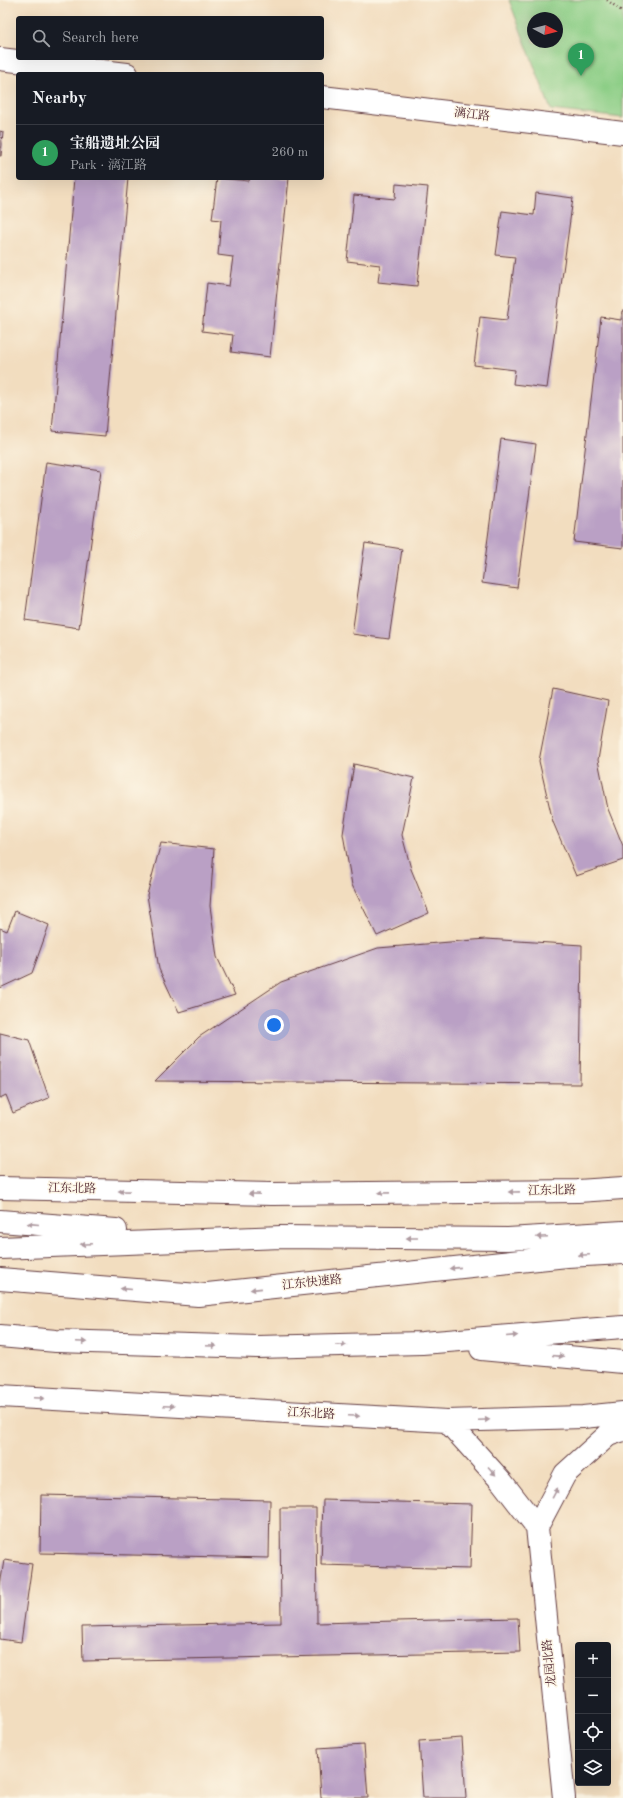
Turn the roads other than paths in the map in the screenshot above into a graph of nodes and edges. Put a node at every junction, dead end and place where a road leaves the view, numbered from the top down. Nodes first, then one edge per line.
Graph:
1 (0, 59) edge
2 (110, 72) edge
3 (324, 97) edge
4 (623, 133) edge
5 (0, 1188) edge
6 (623, 1188) edge
7 (0, 1221) edge
8 (623, 1232) edge
9 (282, 1237) junction
10 (0, 1248) edge
11 (623, 1253) edge
12 (0, 1279) edge
13 (623, 1327) edge
14 (0, 1336) edge
15 (56, 1342) junction
16 (422, 1343) junction
17 (0, 1347) edge
18 (623, 1362) edge
19 (0, 1396) edge
20 (623, 1413) edge
21 (447, 1421) junction
22 (623, 1430) edge
23 (537, 1527) junction
24 (564, 1798) edge

1 - 2 main road
3 - 4 main road, 漓江路
6 -> 5 main road, 江东北路
9 -> 7 main road
8 -> 9 main road
9 -> 10 main road
11 -> 12 main road, 江东快速路
16 -> 13 main road
14 - 15 main road
15 -> 16 main road
15 - 17 main road
16 -> 18 main road
19 -> 21 main road, 江东北路
21 -> 20 main road, 江东北路
21 -> 23 main road
23 -> 22 main road
23 - 24 main road, 龙园北路

